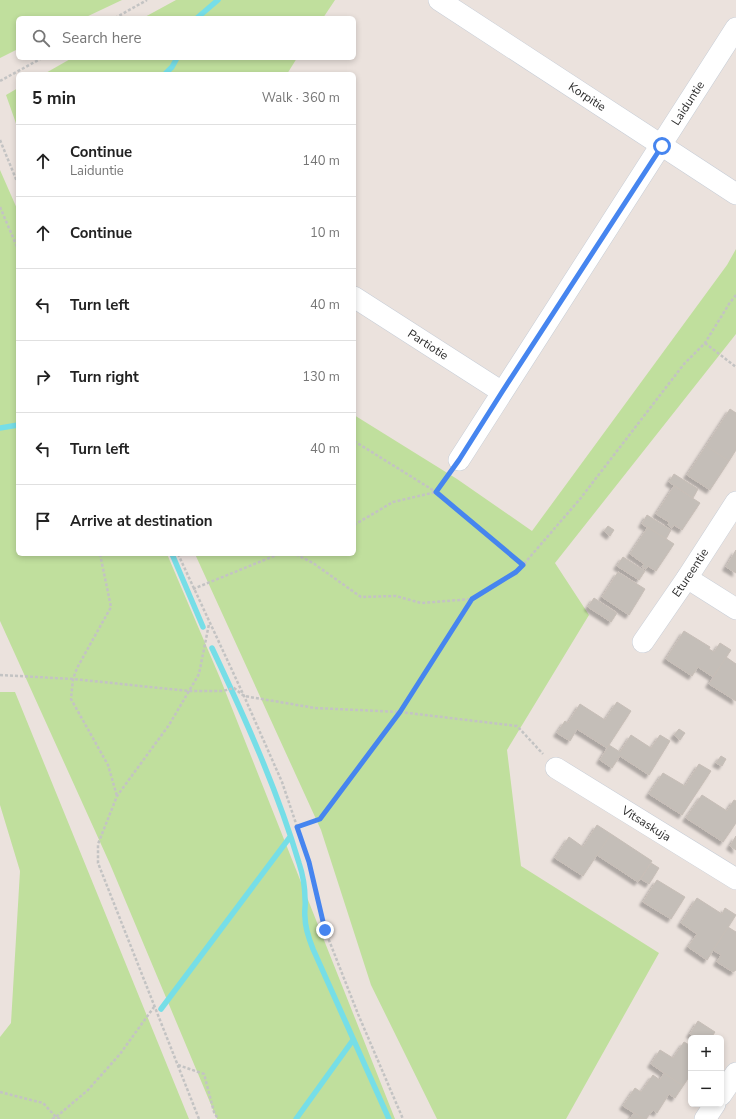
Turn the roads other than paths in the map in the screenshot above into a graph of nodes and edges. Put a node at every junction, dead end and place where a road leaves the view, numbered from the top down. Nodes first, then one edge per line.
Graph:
1 (439, 0) edge
2 (736, 28) edge
3 (662, 146) junction
4 (736, 194) edge
5 (356, 298) edge
6 (502, 392) junction
7 (459, 460) road end
8 (736, 502) edge
9 (687, 578) junction
10 (736, 610) edge
11 (643, 642) dead end
12 (556, 768) road end
13 (736, 879) edge
14 (736, 1073) edge
15 (724, 1091) edge
16 (713, 1107) edge
17 (705, 1119) edge

1 - 3 street, Korpitie
2 - 3 street, Laiduntie
3 - 4 street, Korpitie
3 - 6 street, Laiduntie
5 - 6 street, Partiotie
6 - 7 street, Laiduntie
8 - 9 street, Etureentie
9 - 10 street
9 - 11 street, Etureentie
12 - 13 street, Vitsaskuja
14 - 15 street
16 - 17 street

